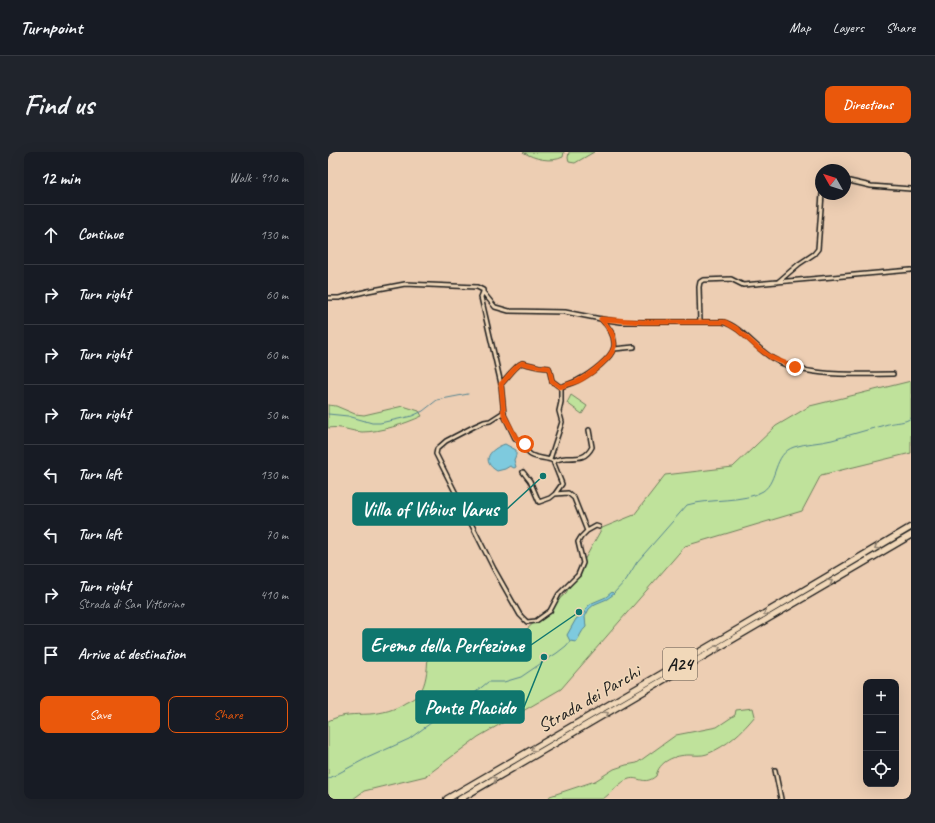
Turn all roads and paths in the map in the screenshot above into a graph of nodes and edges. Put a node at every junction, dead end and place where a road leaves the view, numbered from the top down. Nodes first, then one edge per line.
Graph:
1 (851, 181) edge
2 (911, 189) edge
3 (822, 200) edge
4 (911, 270) edge
5 (778, 282) junction
6 (483, 292) junction
7 (328, 298) edge
8 (601, 319) junction
9 (700, 322) junction
10 (634, 347) dead end
11 (614, 348) junction
12 (893, 374) dead end
13 (501, 384) junction
14 (561, 387) junction
15 (504, 412) junction
16 (589, 430) dead end
17 (552, 460) junction
18 (523, 472) dead end
19 (555, 494) junction
20 (599, 527) dead end
21 (911, 527) edge
22 (587, 531) junction
23 (911, 535) edge
24 (775, 770) dead end
25 (448, 799) edge
26 (460, 799) edge
27 (781, 799) edge

1 - 2 street
3 - 5 street
4 - 5 street
5 - 9 street
6 - 7 street
6 - 8 street
6 - 13 street
8 - 9 street
8 - 11 street
9 - 12 street
10 - 11 street
11 - 14 street
13 - 14 street
13 - 15 street
14 - 17 street
15 - 17 street
15 - 22 street
16 - 17 street
17 - 19 street
18 - 19 street
19 - 22 street
20 - 22 street
21 -> 25 highway, Strada dei Parchi / A24
26 -> 23 highway, Strada dei Parchi / A24
24 - 27 street

